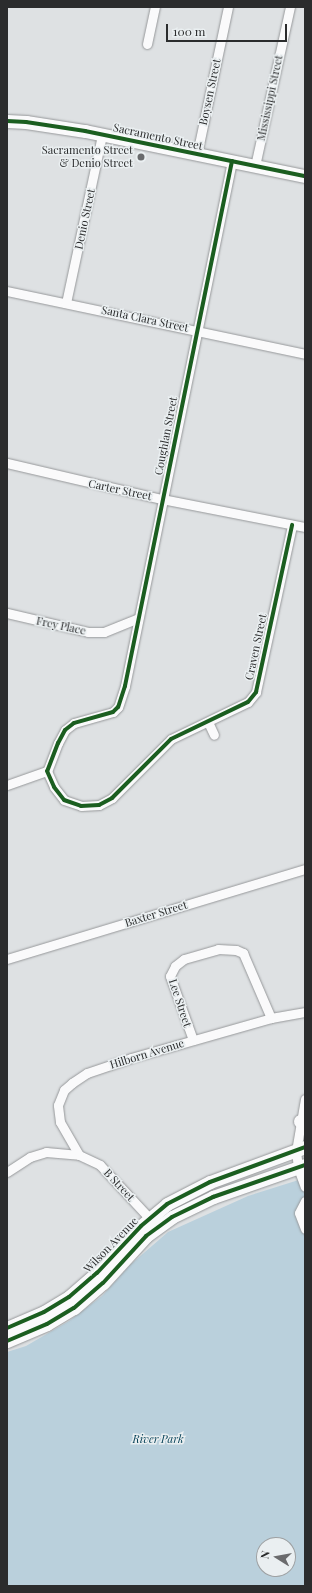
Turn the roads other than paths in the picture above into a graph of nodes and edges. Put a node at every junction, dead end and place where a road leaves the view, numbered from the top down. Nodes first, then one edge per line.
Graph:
1 (155, 7) edge
2 (228, 7) edge
3 (290, 7) edge
4 (147, 44) dead end
5 (7, 121) edge
6 (102, 135) junction
7 (197, 154) junction
8 (232, 161) junction
9 (255, 166) junction
10 (305, 176) edge
11 (7, 291) edge
12 (66, 302) junction
13 (197, 330) junction
14 (305, 354) edge
15 (7, 463) edge
16 (162, 499) junction
17 (292, 525) junction
18 (305, 527) edge
19 (7, 613) edge
20 (138, 618) junction
21 (208, 722) junction
22 (214, 736) dead end
23 (46, 771) junction
24 (7, 785) edge
25 (305, 869) edge
26 (7, 959) edge
27 (305, 1012) edge
28 (271, 1018) junction
29 (193, 1040) junction
30 (305, 1099) edge
31 (303, 1124) edge
32 (300, 1149) edge
33 (80, 1155) junction
34 (301, 1166) edge
35 (7, 1172) edge
36 (305, 1188) edge
37 (305, 1201) edge
38 (153, 1223) junction
39 (305, 1229) edge
40 (7, 1328) edge
41 (7, 1341) edge

1 - 4 street
2 - 7 street, Boysen Street
3 - 9 street, Mississippi Street
5 - 6 main road, Sacramento Street
6 - 7 main road, Sacramento Street
6 - 12 street, Denio Street
7 - 8 main road, Sacramento Street
8 - 9 main road, Sacramento Street
8 - 13 street, Coughlan Street
9 - 10 main road, Sacramento Street
11 - 12 street, Santa Clara Street
12 - 13 street, Santa Clara Street
13 - 14 street, Santa Clara Street
13 - 16 street, Coughlan Street
15 - 16 street, Carter Street
16 - 17 street, Carter Street
16 - 20 street, Coughlan Street
17 - 18 street, Carter Street
17 - 21 street, Craven Street
19 - 20 street, Frey Place
20 - 23 street, Coughlan Street
21 - 22 street
21 - 23 street, Craven Street
23 - 24 street
25 - 26 street, Baxter Street
27 - 28 street, Hilborn Avenue
28 - 29 street, Hilborn Avenue
28 - 29 street, Lee Street
29 - 33 street, Hilborn Avenue
30 - 31 street
31 - 32 street
32 - 34 street
32 - 38 main road, Wilson Avenue
33 - 35 street, B Street
33 - 38 street, B Street
34 - 36 street
34 - 38 main road, Wilson Avenue
37 - 39 street
38 - 40 main road, Wilson Avenue
38 - 41 main road, Wilson Avenue

